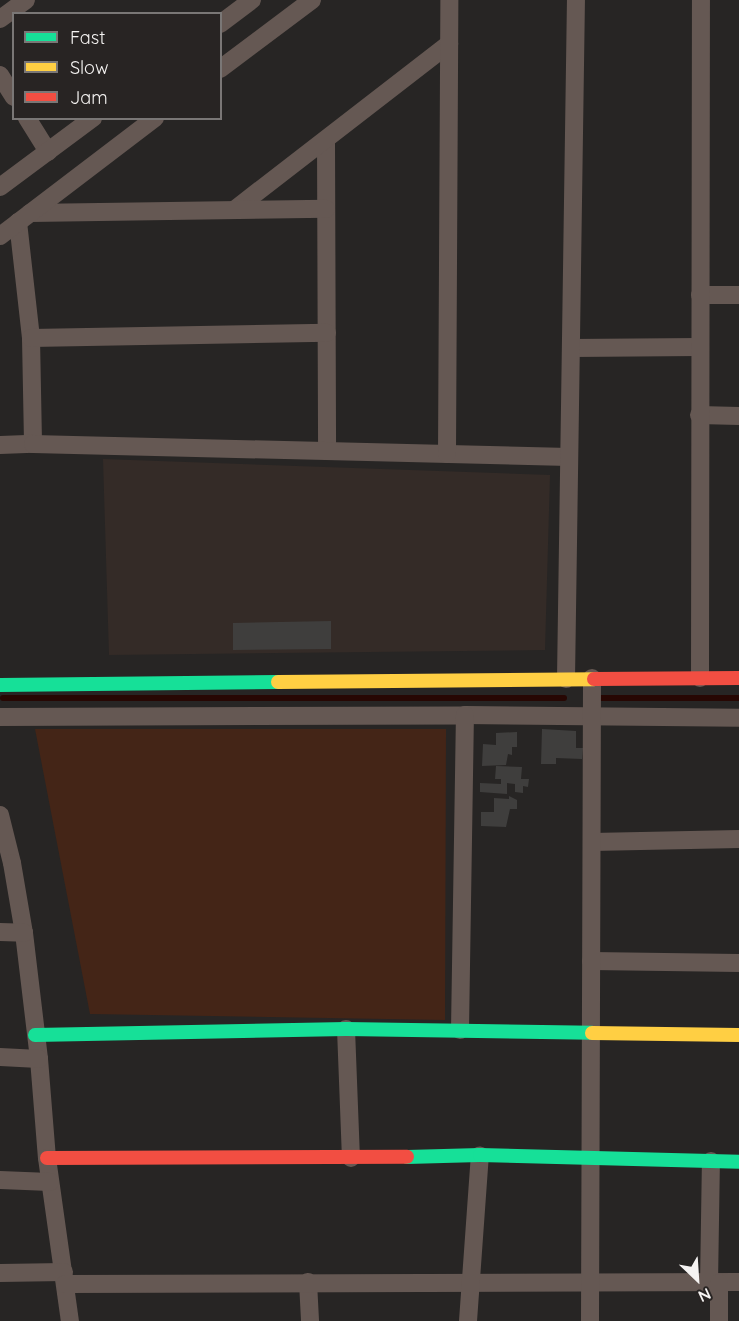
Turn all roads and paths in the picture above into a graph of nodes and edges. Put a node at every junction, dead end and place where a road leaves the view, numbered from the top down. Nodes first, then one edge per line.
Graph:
1 (26, 0) edge
2 (252, 0) edge
3 (312, 0) edge
4 (449, 0) edge
5 (576, 0) edge
6 (701, 0) edge
7 (0, 19) edge
8 (222, 22) edge
9 (449, 44) junction
10 (222, 68) edge
11 (0, 75) edge
12 (12, 94) edge
13 (28, 120) edge
14 (90, 120) edge
15 (152, 120) edge
16 (326, 141) junction
17 (48, 152) junction
18 (0, 187) edge
19 (326, 209) junction
20 (234, 210) junction
21 (24, 217) junction
22 (1, 234) edge
23 (700, 295) junction
24 (739, 295) edge
25 (327, 333) junction
26 (31, 338) junction
27 (699, 347) junction
28 (572, 348) junction
29 (699, 415) junction
30 (739, 416) edge
31 (33, 444) junction
32 (0, 445) edge
33 (327, 451) junction
34 (447, 454) junction
35 (569, 457) junction
36 (592, 678) junction
37 (700, 678) junction
38 (739, 678) edge
39 (566, 679) junction
40 (0, 685) edge
41 (465, 715) junction
42 (0, 717) edge
43 (592, 717) junction
44 (739, 718) edge
45 (0, 814) edge
46 (739, 839) edge
47 (592, 842) junction
48 (0, 932) edge
49 (24, 933) junction
50 (591, 961) junction
51 (739, 963) edge
52 (346, 1029) junction
53 (460, 1030) junction
54 (591, 1033) junction
55 (35, 1035) junction
56 (739, 1035) edge
57 (0, 1058) edge
58 (39, 1059) junction
59 (480, 1155) junction
60 (47, 1158) junction
61 (351, 1158) junction
62 (591, 1159) junction
63 (711, 1161) junction
64 (739, 1162) edge
65 (0, 1180) edge
66 (50, 1182) junction
67 (0, 1273) edge
68 (64, 1278) junction
69 (308, 1282) junction
70 (739, 1282) edge
71 (470, 1283) junction
72 (714, 1283) junction
73 (591, 1285) junction
74 (70, 1321) edge
75 (310, 1321) edge
76 (468, 1321) edge
77 (590, 1321) edge
78 (719, 1321) edge

1 - 7 street
2 - 8 street
3 - 10 street
4 - 9 street
5 - 28 street
6 - 23 street
9 - 16 street
9 - 34 street
11 - 12 street
13 - 17 street
14 - 17 street
15 - 21 street
16 - 19 street
16 - 20 street
17 - 18 street
19 - 20 street
19 - 25 street
20 - 21 street
21 - 22 street
21 - 26 street
23 - 24 street
23 - 27 street
25 - 26 street
25 - 33 street
26 - 31 street
27 - 28 street
27 - 29 street
28 - 35 street
29 - 30 street
29 - 37 street
31 - 32 street
31 - 33 street
33 - 34 street
34 - 35 street
35 - 39 street
36 - 37 street
36 - 39 street
36 - 43 street
37 - 38 street
39 - 40 street
41 - 42 street
41 - 43 street
41 - 53 street
43 - 44 street
43 - 47 street
45 - 49 street
46 - 47 street
47 - 50 street
48 - 49 street
49 - 55 street
50 - 51 street
50 - 54 street
52 - 53 street
52 - 55 street
52 - 61 street
53 - 54 street
54 - 56 street
54 - 62 street
55 - 58 street
57 - 58 street
58 - 60 street
59 - 61 street
59 - 62 street
59 - 71 street
60 - 61 street
60 - 66 street
62 - 63 street
62 - 73 street
63 - 64 street
63 - 72 street
65 - 66 street
66 - 68 street
67 - 68 street
68 - 69 street
68 - 74 street
69 - 71 street
69 - 75 street
70 - 72 street
71 - 73 street
71 - 76 street
72 - 73 street
72 - 78 street
73 - 77 street

